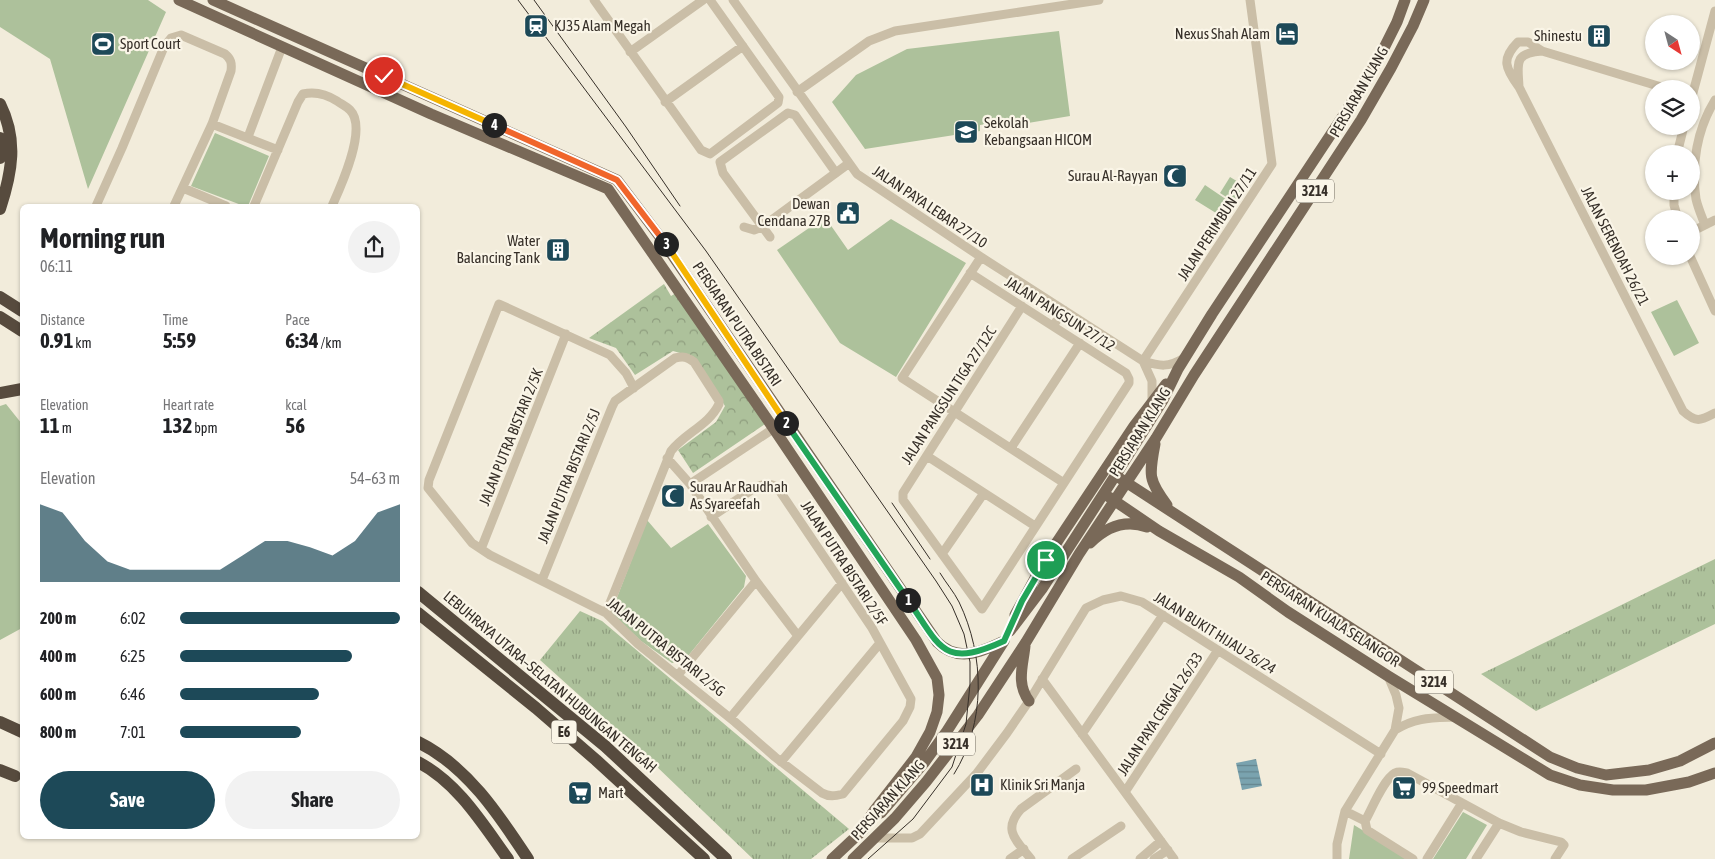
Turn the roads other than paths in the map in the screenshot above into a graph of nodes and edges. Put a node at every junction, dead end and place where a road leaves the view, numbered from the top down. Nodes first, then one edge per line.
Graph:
1 (179, 0) edge
2 (212, 0) edge
3 (594, 0) edge
4 (703, 0) edge
5 (710, 0) edge
6 (734, 0) edge
7 (1099, 0) edge
8 (1250, 0) edge
9 (1405, 0) edge
10 (1424, 0) edge
11 (1715, 11) edge
12 (743, 46) junction
13 (282, 47) junction
14 (630, 52) junction
15 (1542, 52) junction
16 (1697, 80) edge
17 (1645, 82) edge
18 (1519, 88) junction
19 (797, 92) junction
20 (1715, 100) edge
21 (665, 102) junction
22 (0, 104) edge
23 (212, 124) junction
24 (248, 137) junction
25 (0, 138) edge
26 (278, 150) junction
27 (0, 158) edge
28 (848, 164) junction
29 (836, 173) junction
30 (183, 188) junction
31 (97, 204) edge
32 (175, 204) edge
33 (221, 204) edge
34 (255, 204) edge
35 (333, 204) edge
36 (0, 209) edge
37 (1715, 220) edge
38 (1705, 225) junction
39 (762, 227) junction
40 (744, 228) dead end
41 (1700, 228) edge
42 (770, 237) dead end
43 (981, 257) junction
44 (1694, 265) edge
45 (970, 273) junction
46 (0, 297) edge
47 (1022, 306) junction
48 (20, 310) edge
49 (1064, 310) junction
50 (1715, 311) edge
51 (0, 317) edge
52 (1053, 326) junction
53 (20, 330) edge
54 (566, 334) junction
55 (1080, 343) junction
56 (1185, 358) junction
57 (1143, 361) junction
58 (1178, 369) junction
59 (634, 388) junction
60 (20, 389) edge
61 (0, 393) edge
62 (1152, 401) junction
63 (955, 412) junction
64 (1715, 413) edge
65 (785, 420) junction
66 (774, 429) junction
67 (1156, 438) junction
68 (1010, 448) junction
69 (927, 456) junction
70 (667, 458) junction
71 (1115, 476) junction
72 (1064, 483) junction
73 (1126, 483) junction
74 (690, 484) junction
75 (984, 493) junction
76 (1104, 493) junction
77 (1114, 501) junction
78 (1172, 511) junction
79 (711, 517) junction
80 (1035, 526) junction
81 (1158, 531) junction
82 (481, 549) junction
83 (942, 554) junction
84 (1079, 554) junction
85 (542, 580) junction
86 (756, 581) junction
87 (842, 583) junction
88 (420, 594) edge
89 (606, 613) junction
90 (420, 615) edge
91 (1163, 615) junction
92 (798, 636) junction
93 (1007, 636) junction
94 (1026, 642) junction
95 (880, 643) junction
96 (1218, 650) junction
97 (678, 675) junction
98 (1388, 676) junction
99 (1042, 679) junction
100 (1029, 700) junction
101 (1456, 717) junction
102 (730, 718) junction
103 (0, 722) edge
104 (1396, 730) junction
105 (20, 731) edge
106 (1082, 734) junction
107 (420, 743) edge
108 (1715, 743) edge
109 (1380, 754) junction
110 (781, 762) junction
111 (420, 763) edge
112 (1076, 769) dead end
113 (0, 770) edge
114 (1715, 773) edge
115 (16, 776) dead end
116 (1125, 792) junction
117 (1462, 803) junction
118 (1345, 811) junction
119 (1365, 821) junction
120 (1499, 823) junction
121 (1121, 826) dead end
122 (859, 834) junction
123 (876, 838) junction
124 (1161, 842) junction
125 (1024, 849) junction
126 (1168, 850) junction
127 (508, 859) edge
128 (528, 859) edge
129 (704, 859) edge
130 (726, 859) edge
131 (832, 859) edge
132 (853, 859) edge
133 (1010, 859) edge
134 (1031, 859) edge
135 (1072, 859) edge
136 (1140, 859) edge
137 (1154, 859) edge
138 (1174, 859) edge
139 (1337, 859) edge
140 (1413, 859) edge
141 (1427, 859) edge
142 (1476, 859) edge
143 (1555, 859) edge

1 - 13 main road, PERSIARAN PUTRA BISTARI
2 - 65 main road, PERSIARAN PUTRA BISTARI
3 - 14 street
4 - 14 street
5 - 12 street
6 - 19 street, JALAN PAYA LEBAR 27/10
7 - 19 street
8 - 57 street, JALAN PERIMBUN 27/11
9 - 56 main road, PERSIARAN KLANG / 3214
10 - 67 main road, PERSIARAN KLANG / 3214
11 - 16 street
12 - 21 street
12 - 21 street
13 - 24 street
13 - 66 main road, PERSIARAN PUTRA BISTARI
14 - 21 street
15 - 17 street
15 - 18 street, JALAN SERENDAH 26/21
15 - 18 street
18 - 64 street, JALAN SERENDAH 26/21
19 - 28 street, JALAN PAYA LEBAR 27/10
20 - 38 street
22 - 36 highway
23 - 24 street
23 - 30 street
23 - 31 street
24 - 26 street
25 - 27 highway
26 - 34 street
26 - 35 street
28 - 29 street
28 - 43 street, JALAN PAYA LEBAR 27/10
29 - 39 street
29 - 39 street
30 - 32 street
30 - 33 street
37 - 38 street
38 - 41 street
39 - 40 street
39 - 42 street
43 - 45 street
43 - 49 street, JALAN PAYA LEBAR 27/10
44 - 50 street
45 - 47 street, JALAN PANGSUN 27/12
45 - 63 street
46 - 48 highway
47 - 52 street, JALAN PANGSUN 27/12
47 - 63 street, JALAN PANGSUN TIGA 27/12C
49 - 52 street
49 - 57 street, JALAN PAYA LEBAR 27/10
51 - 53 highway
52 - 55 street, JALAN PANGSUN 27/12
54 - 59 street
54 - 82 street, JALAN PUTRA BISTARI 2/5K
54 - 82 street, JALAN PUTRA BISTARI 2/5G
55 - 68 street
55 - 72 street, JALAN PANGSUN 27/12
56 - 57 street, JALAN PAYA LEBAR 27/10
56 - 58 main road, PERSIARAN KLANG / 3214
57 - 62 street
58 - 62 main road, PERSIARAN KLANG / 3214
58 - 71 main road, PERSIARAN KLANG
59 - 70 street, JALAN PUTRA BISTARI 2/5J
59 - 85 street, JALAN PUTRA BISTARI 2/5J
60 - 61 highway
62 - 93 main road, PERSIARAN KLANG / 3214
63 - 68 street
63 - 69 street, JALAN PANGSUN TIGA 27/12C
65 - 66 street
65 - 93 main road, PERSIARAN PUTRA BISTARI
66 - 74 street
66 - 122 main road, PERSIARAN PUTRA BISTARI
67 - 73 main road, PERSIARAN KLANG / 3214
67 - 78 main road
68 - 72 street
69 - 75 street
69 - 83 street, JALAN PANGSUN TIGA 27/12C
70 - 74 street
70 - 89 street
71 - 73 main road, PERSIARAN KUALA SELANGOR / 3214
71 - 76 main road, PERSIARAN KLANG
72 - 80 street
73 - 77 main road, PERSIARAN KLANG / 3214
73 - 78 main road, PERSIARAN KUALA SELANGOR / 3214
74 - 79 street
75 - 80 street
75 - 83 street
76 - 77 main road, PERSIARAN KUALA SELANGOR / 3214
76 - 93 main road, PERSIARAN KLANG
77 - 81 main road, PERSIARAN KUALA SELANGOR / 3214
77 - 84 main road, PERSIARAN KLANG / 3214
78 - 108 main road, PERSIARAN KUALA SELANGOR / 3214
79 - 86 street
79 - 87 street, JALAN PUTRA BISTARI 2/5F
80 - 83 street
81 - 84 main road
81 - 98 main road, PERSIARAN KUALA SELANGOR / 3214
82 - 85 street, JALAN PUTRA BISTARI 2/5G
84 - 94 main road, PERSIARAN KLANG / 3214
85 - 89 street, JALAN PUTRA BISTARI 2/5G
86 - 92 street
86 - 97 street
87 - 92 street
87 - 95 street, JALAN PUTRA BISTARI 2/5F
88 - 130 highway, LEBUHRAYA UTARA–SELATAN HUBUNGAN TENGAH / E6
89 - 97 street, JALAN PUTRA BISTARI 2/5G
90 - 129 highway, LEBUHRAYA UTARA–SELATAN HUBUNGAN TENGAH / E6
91 - 96 street, JALAN BUKIT HIJAU 26/24
91 - 99 street, JALAN BUKIT HIJAU 26/24
91 - 106 street
92 - 102 street
93 - 122 main road, PERSIARAN KLANG / 3214
94 - 100 main road
94 - 123 main road, PERSIARAN KLANG / 3214
95 - 110 street
95 - 110 street, JALAN PUTRA BISTARI 2/5F
96 - 109 street, JALAN BUKIT HIJAU 26/24
96 - 116 street, JALAN PAYA CENGAL 26/33
97 - 102 street, JALAN PUTRA BISTARI 2/5G
98 - 101 main road, PERSIARAN KUALA SELANGOR / 3214
98 - 104 street
99 - 100 street, JALAN BUKIT HIJAU 26/24
99 - 106 street
100 - 123 street, JALAN BUKIT HIJAU 26/24
101 - 104 street
101 - 114 main road, PERSIARAN KUALA SELANGOR / 3214
102 - 110 street, JALAN PUTRA BISTARI 2/5G
103 - 105 highway
104 - 109 street
106 - 116 street
107 - 128 highway
109 - 118 street
111 - 127 highway
112 - 125 street
113 - 115 highway
116 - 124 street
117 - 119 street
117 - 120 street
117 - 141 street
118 - 119 street
118 - 139 street
119 - 140 street
120 - 142 street
120 - 143 street
121 - 135 street
122 - 131 main road, PERSIARAN KLANG / 3214
123 - 132 main road, PERSIARAN KLANG / 3214
124 - 126 street
124 - 136 street
125 - 133 street
125 - 134 street
126 - 137 street
126 - 138 street

